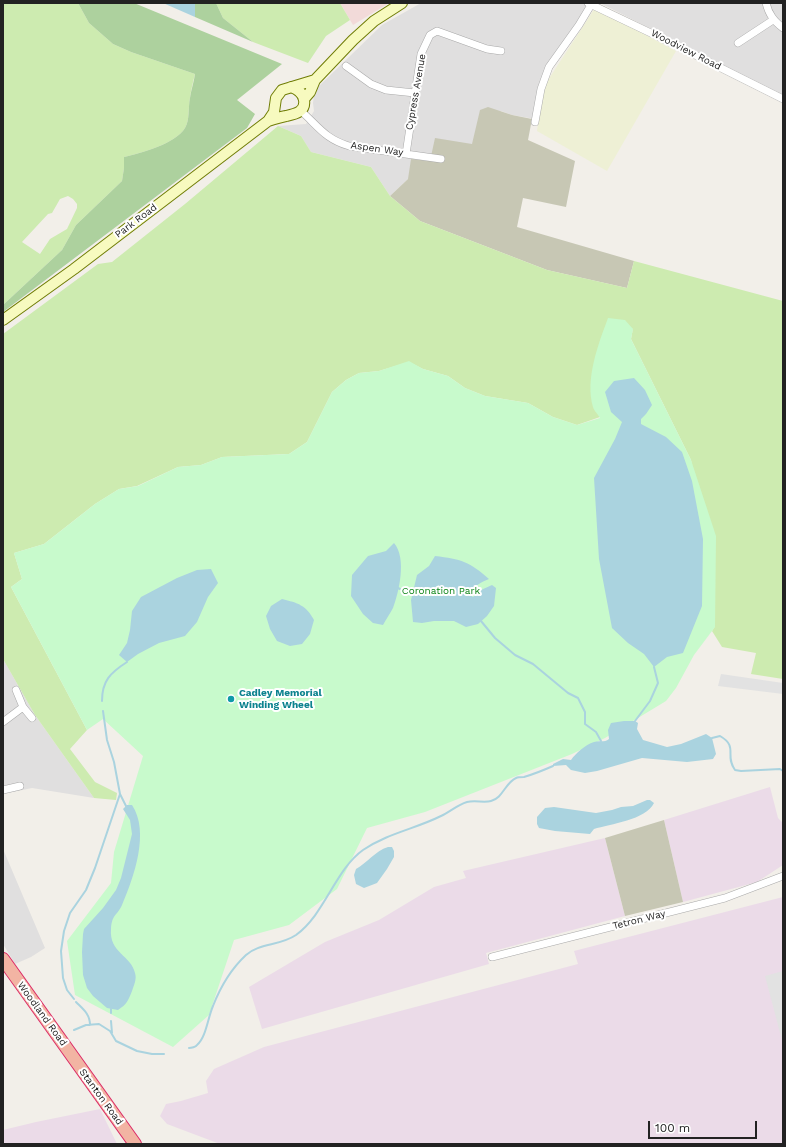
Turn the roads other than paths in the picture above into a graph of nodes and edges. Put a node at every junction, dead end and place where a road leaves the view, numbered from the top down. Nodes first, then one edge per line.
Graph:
1 (402, 3) edge
2 (766, 3) edge
3 (590, 4) edge
4 (773, 20) junction
5 (783, 28) edge
6 (738, 42) dead end
7 (501, 51) dead end
8 (346, 66) dead end
9 (315, 80) junction
10 (291, 87) junction
11 (415, 93) junction
12 (783, 99) edge
13 (304, 100) junction
14 (276, 102) junction
15 (301, 111) junction
16 (287, 116) junction
17 (268, 121) junction
18 (535, 122) dead end
19 (406, 154) junction
20 (441, 159) dead end
21 (3, 320) edge
22 (16, 690) dead end
23 (23, 707) junction
24 (32, 718) dead end
25 (3, 722) edge
26 (20, 786) dead end
27 (3, 790) edge
28 (783, 876) edge
29 (492, 957) dead end
30 (3, 959) edge
31 (67, 1050) joint
32 (135, 1144) edge

1 - 9 main road, Park Road
2 - 4 street
3 - 12 street, Woodview Road
3 - 18 street
4 - 5 street
4 - 6 street
7 - 11 street, Cypress Avenue
8 - 11 street
9 - 10 main road, Park Road
9 - 13 main road, Park Road
10 - 13 main road
10 - 14 main road, Park Road
11 - 19 street, Cypress Avenue
13 - 15 main road, Park Road
14 - 16 main road
14 - 17 main road, Park Road
15 - 16 main road, Park Road
15 - 19 street, Aspen Way
16 - 17 main road, Park Road
17 - 21 main road, Park Road
19 - 20 street, Aspen Way
22 - 23 street
23 - 24 street
23 - 25 street
26 - 27 street
28 - 29 street, Tetron Way
30 - 31 highway, Woodland Road
31 - 32 highway, Stanton Road

